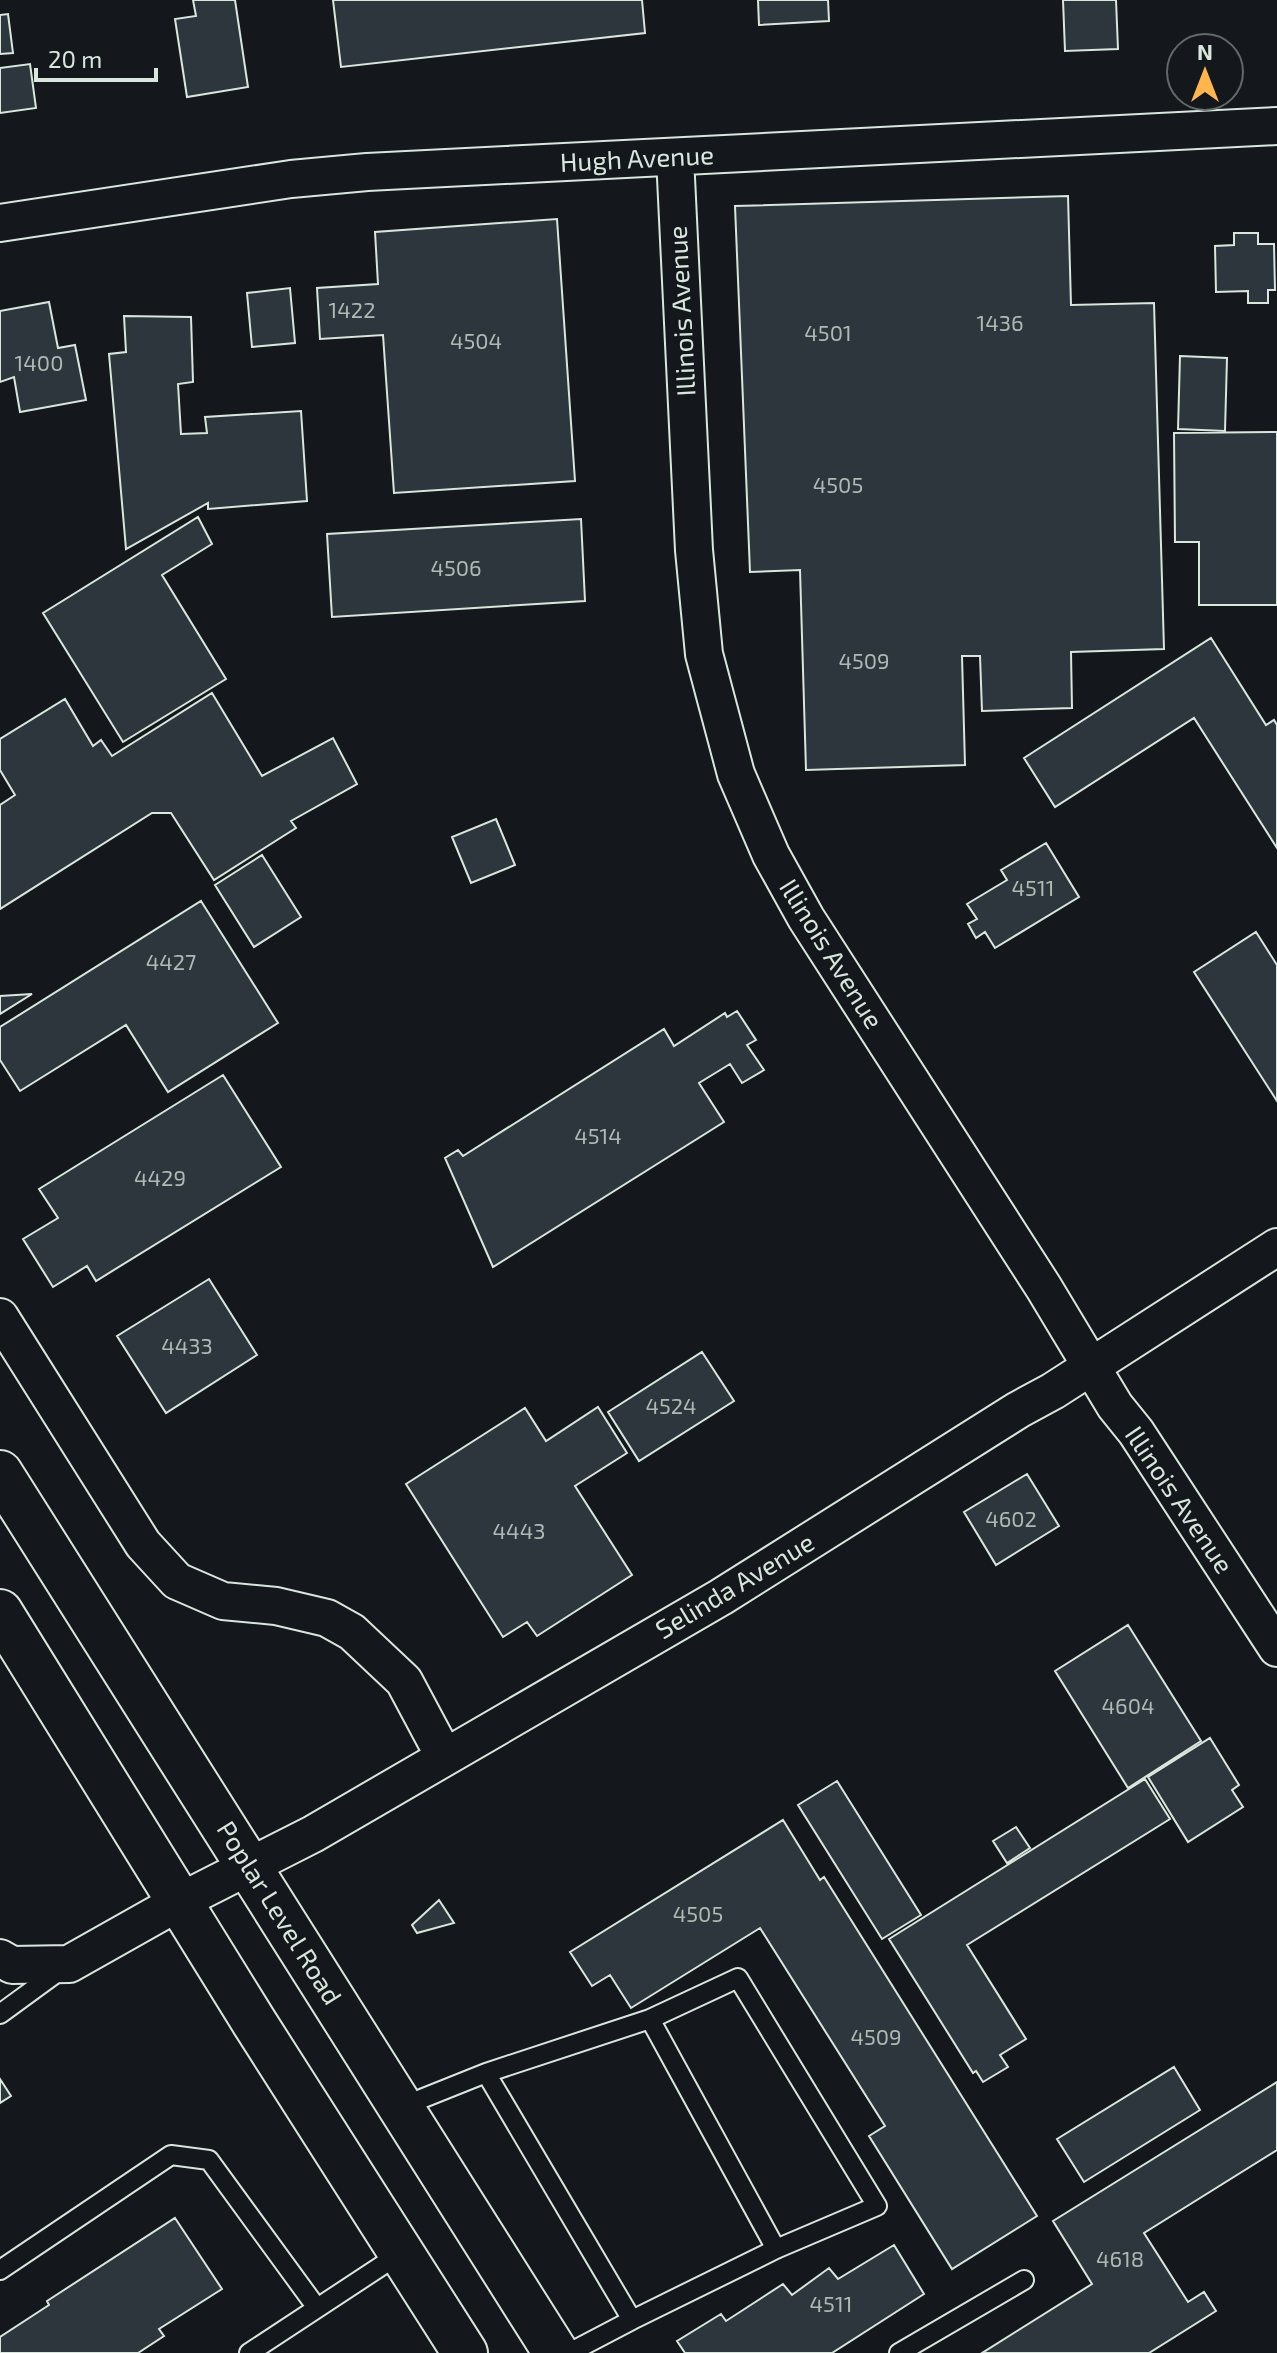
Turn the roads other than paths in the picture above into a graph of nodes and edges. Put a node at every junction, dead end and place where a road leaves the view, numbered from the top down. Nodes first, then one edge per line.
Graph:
1 (1277, 126) edge
2 (675, 157) junction
3 (0, 223) edge
4 (1277, 1247) edge
5 (0, 1317) edge
6 (1091, 1365) junction
7 (0, 1473) edge
8 (0, 1612) edge
9 (1277, 1648) edge
10 (444, 1756) junction
11 (250, 1866) junction
12 (179, 1902) junction
13 (0, 1958) edge
14 (69, 1964) junction
15 (0, 2014) edge
16 (650, 2019) junction
17 (486, 2073) junction
18 (401, 2107) junction
19 (776, 2249) junction
20 (401, 2253) junction
21 (0, 2270) edge
22 (1024, 2280) dead end
23 (317, 2308) junction
24 (632, 2320) junction
25 (249, 2353) edge
26 (465, 2353) edge
27 (556, 2353) edge
28 (569, 2353) edge
29 (899, 2353) edge

1 - 2 street, Hugh Avenue
2 - 3 street, Hugh Avenue
2 - 6 street, Illinois Avenue
4 - 6 street, Selinda Avenue
5 - 10 street
6 - 9 street, Illinois Avenue
6 - 10 street, Selinda Avenue
7 - 11 main road, Poplar Level Road
8 - 12 main road
10 - 11 street, Selinda Avenue
11 - 12 street, Selinda Avenue
11 - 18 main road, Poplar Level Road
12 - 14 street, Selinda Avenue
12 - 20 main road
13 - 14 street
14 - 15 lane
16 - 17 lane
16 - 19 lane
16 - 19 lane
17 - 18 lane
17 - 24 lane
18 - 27 main road, Poplar Level Road
19 - 24 lane
20 - 23 lane
20 - 26 main road
21 - 23 lane
22 - 29 lane
23 - 25 lane
24 - 28 lane

